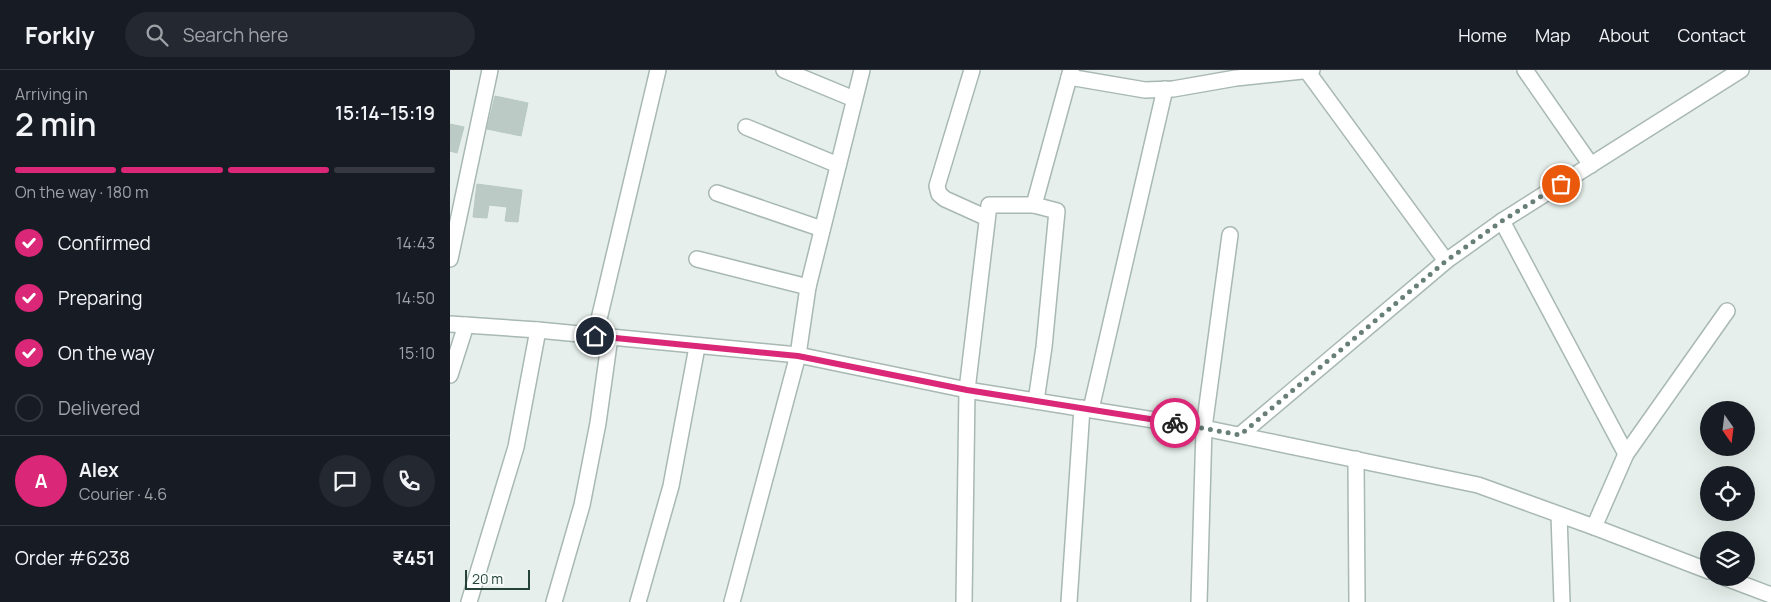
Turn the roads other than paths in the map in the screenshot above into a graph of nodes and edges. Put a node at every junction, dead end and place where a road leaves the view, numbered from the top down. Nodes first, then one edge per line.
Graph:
1 (490, 70) edge
2 (658, 70) edge
3 (784, 70) edge
4 (862, 70) edge
5 (972, 70) edge
6 (1310, 70) edge
7 (1526, 70) edge
8 (1741, 70) edge
9 (1070, 73) edge
10 (1166, 89) junction
11 (854, 99) junction
12 (746, 127) dead end
13 (838, 165) junction
14 (1591, 165) junction
15 (717, 193) dead end
16 (1034, 205) junction
17 (455, 211) edge
18 (987, 218) junction
19 (1502, 221) junction
20 (822, 229) junction
21 (1230, 235) dead end
22 (450, 259) edge
23 (697, 259) dead end
24 (1446, 261) junction
25 (808, 287) junction
26 (1727, 311) dead end
27 (450, 324) edge
28 (466, 326) junction
29 (538, 330) junction
30 (602, 337) junction
31 (696, 346) junction
32 (798, 356) junction
33 (450, 375) edge
34 (967, 390) junction
35 (1036, 401) junction
36 (1087, 409) junction
37 (1204, 428) junction
38 (1240, 435) junction
39 (1626, 454) junction
40 (1356, 459) junction
41 (1559, 515) junction
42 (1594, 527) junction
43 (1700, 568) edge
44 (1747, 586) edge
45 (1771, 595) edge
46 (469, 602) edge
47 (554, 602) edge
48 (638, 602) edge
49 (732, 602) edge
50 (964, 602) edge
51 (1069, 602) edge
52 (1199, 602) edge
53 (1357, 602) edge
54 (1562, 602) edge

1 - 17 street
2 - 30 street
3 - 11 street
4 - 11 street
5 - 18 street
6 - 10 street
6 - 24 street
7 - 14 street
8 - 14 street
9 - 10 street
9 - 16 street
10 - 36 street
11 - 13 street
12 - 13 street
13 - 20 street
14 - 19 street
15 - 20 street
16 - 18 street
16 - 35 street
17 - 22 street
18 - 34 street
19 - 24 street
19 - 39 street
20 - 25 street
21 - 37 street
23 - 25 street
24 - 38 street
25 - 32 street
26 - 39 street
27 - 28 street
28 - 29 street
28 - 33 street
29 - 30 street
29 - 46 street
30 - 31 street
30 - 47 street
31 - 32 street
31 - 48 street
32 - 34 street
32 - 49 street
34 - 35 street
34 - 50 street
35 - 36 street
36 - 37 street
36 - 51 street
37 - 38 street
37 - 52 street
38 - 40 street
39 - 42 street
40 - 41 street
40 - 53 street
41 - 42 street
41 - 54 street
42 - 43 street
44 - 45 street

